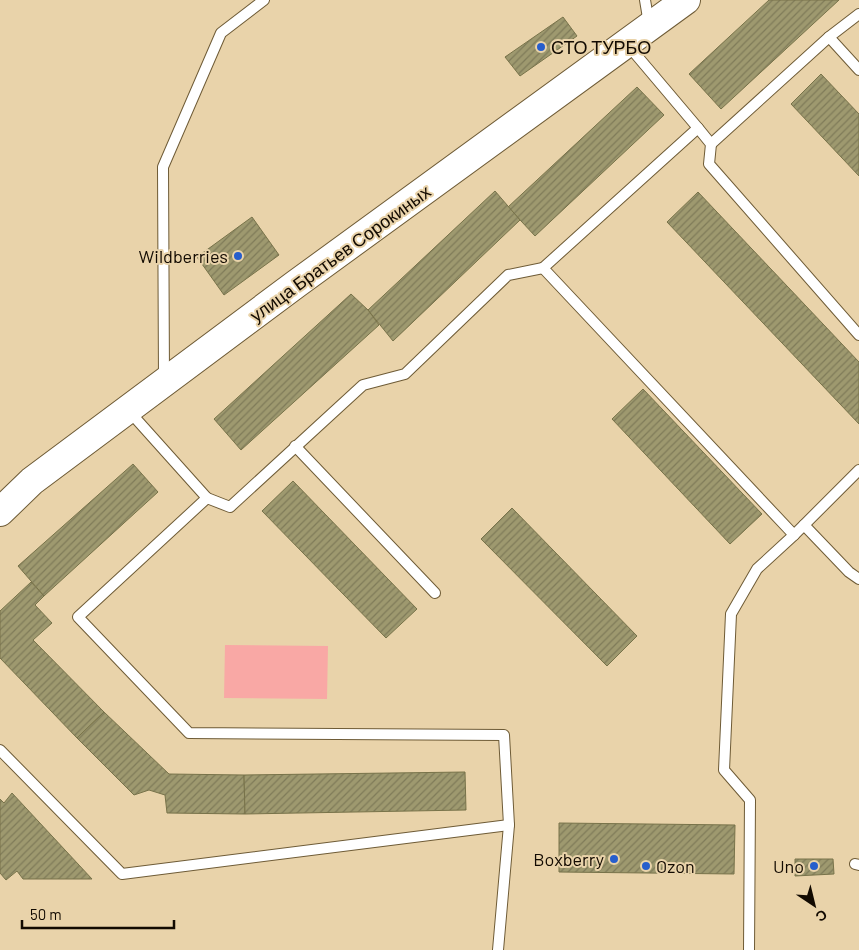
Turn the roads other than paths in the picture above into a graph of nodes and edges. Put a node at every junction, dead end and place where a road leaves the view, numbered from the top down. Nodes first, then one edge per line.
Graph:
1 (264, 0) edge
2 (645, 0) edge
3 (686, 0) edge
4 (859, 14) edge
5 (650, 26) junction
6 (829, 37) junction
7 (626, 43) junction
8 (859, 70) edge
9 (698, 128) junction
10 (712, 144) junction
11 (544, 268) junction
12 (859, 335) edge
13 (164, 383) junction
14 (128, 410) junction
15 (295, 446) junction
16 (859, 470) edge
17 (207, 498) junction
18 (0, 512) edge
19 (804, 525) junction
20 (794, 535) junction
21 (859, 579) edge
22 (435, 593) dead end
23 (0, 750) edge
24 (510, 824) junction
25 (498, 950) edge
26 (749, 950) edge

1 - 13 lane
2 - 5 lane
3 - 5 street, улица Братьев Сорокиных
4 - 6 lane
5 - 7 street, улица Братьев Сорокиных
6 - 8 lane
6 - 10 lane
7 - 9 lane
7 - 13 street, улица Братьев Сорокиных
9 - 10 lane
9 - 11 lane
10 - 12 lane
11 - 15 lane
11 - 20 lane
13 - 14 street, улица Братьев Сорокиных
14 - 17 lane
14 - 18 street, улица Братьев Сорокиных
15 - 17 lane
15 - 22 lane
16 - 19 lane
17 - 24 lane
19 - 20 lane
19 - 21 lane
20 - 26 lane
23 - 24 lane
24 - 25 lane

